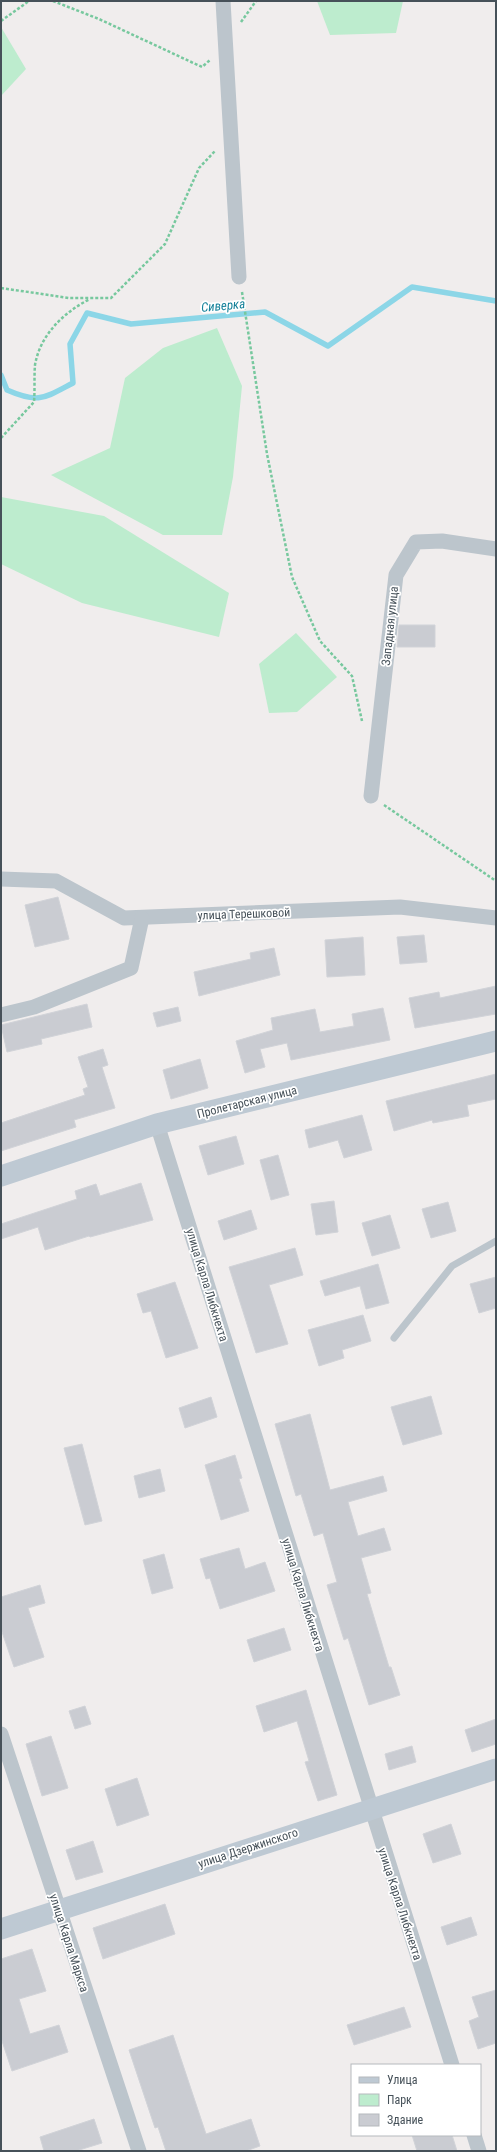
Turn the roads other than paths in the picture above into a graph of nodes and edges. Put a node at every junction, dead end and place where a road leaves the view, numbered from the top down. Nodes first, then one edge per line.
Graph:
1 (222, 1) edge
2 (239, 277) road end
3 (496, 549) edge
4 (371, 796) road end
5 (1, 879) edge
6 (142, 918) junction
7 (496, 918) edge
8 (1, 1015) edge
9 (496, 1041) edge
10 (157, 1124) junction
11 (1, 1176) edge
12 (496, 1241) edge
13 (394, 1338) dead end
14 (1, 1734) edge
15 (496, 1769) edge
16 (370, 1808) junction
17 (58, 1911) junction
18 (1, 1929) edge
19 (452, 2064) edge
20 (474, 2136) edge
21 (139, 2151) edge
22 (479, 2151) edge

1 - 2 street
3 - 4 street, Западная улица
5 - 6 street, улица Терешковой
6 - 7 street, улица Терешковой
6 - 8 street
9 - 10 main road, Пролетарская улица
10 - 11 main road, Пролетарская улица
10 - 16 street, улица Карла Либкнехта
12 - 13 lane
14 - 17 street, улица Карла Маркса
15 - 16 main road, улица Дзержинского
16 - 17 main road, улица Дзержинского
16 - 19 street, улица Карла Либкнехта
17 - 18 main road, улица Дзержинского
17 - 21 street, улица Карла Маркса
20 - 22 street

